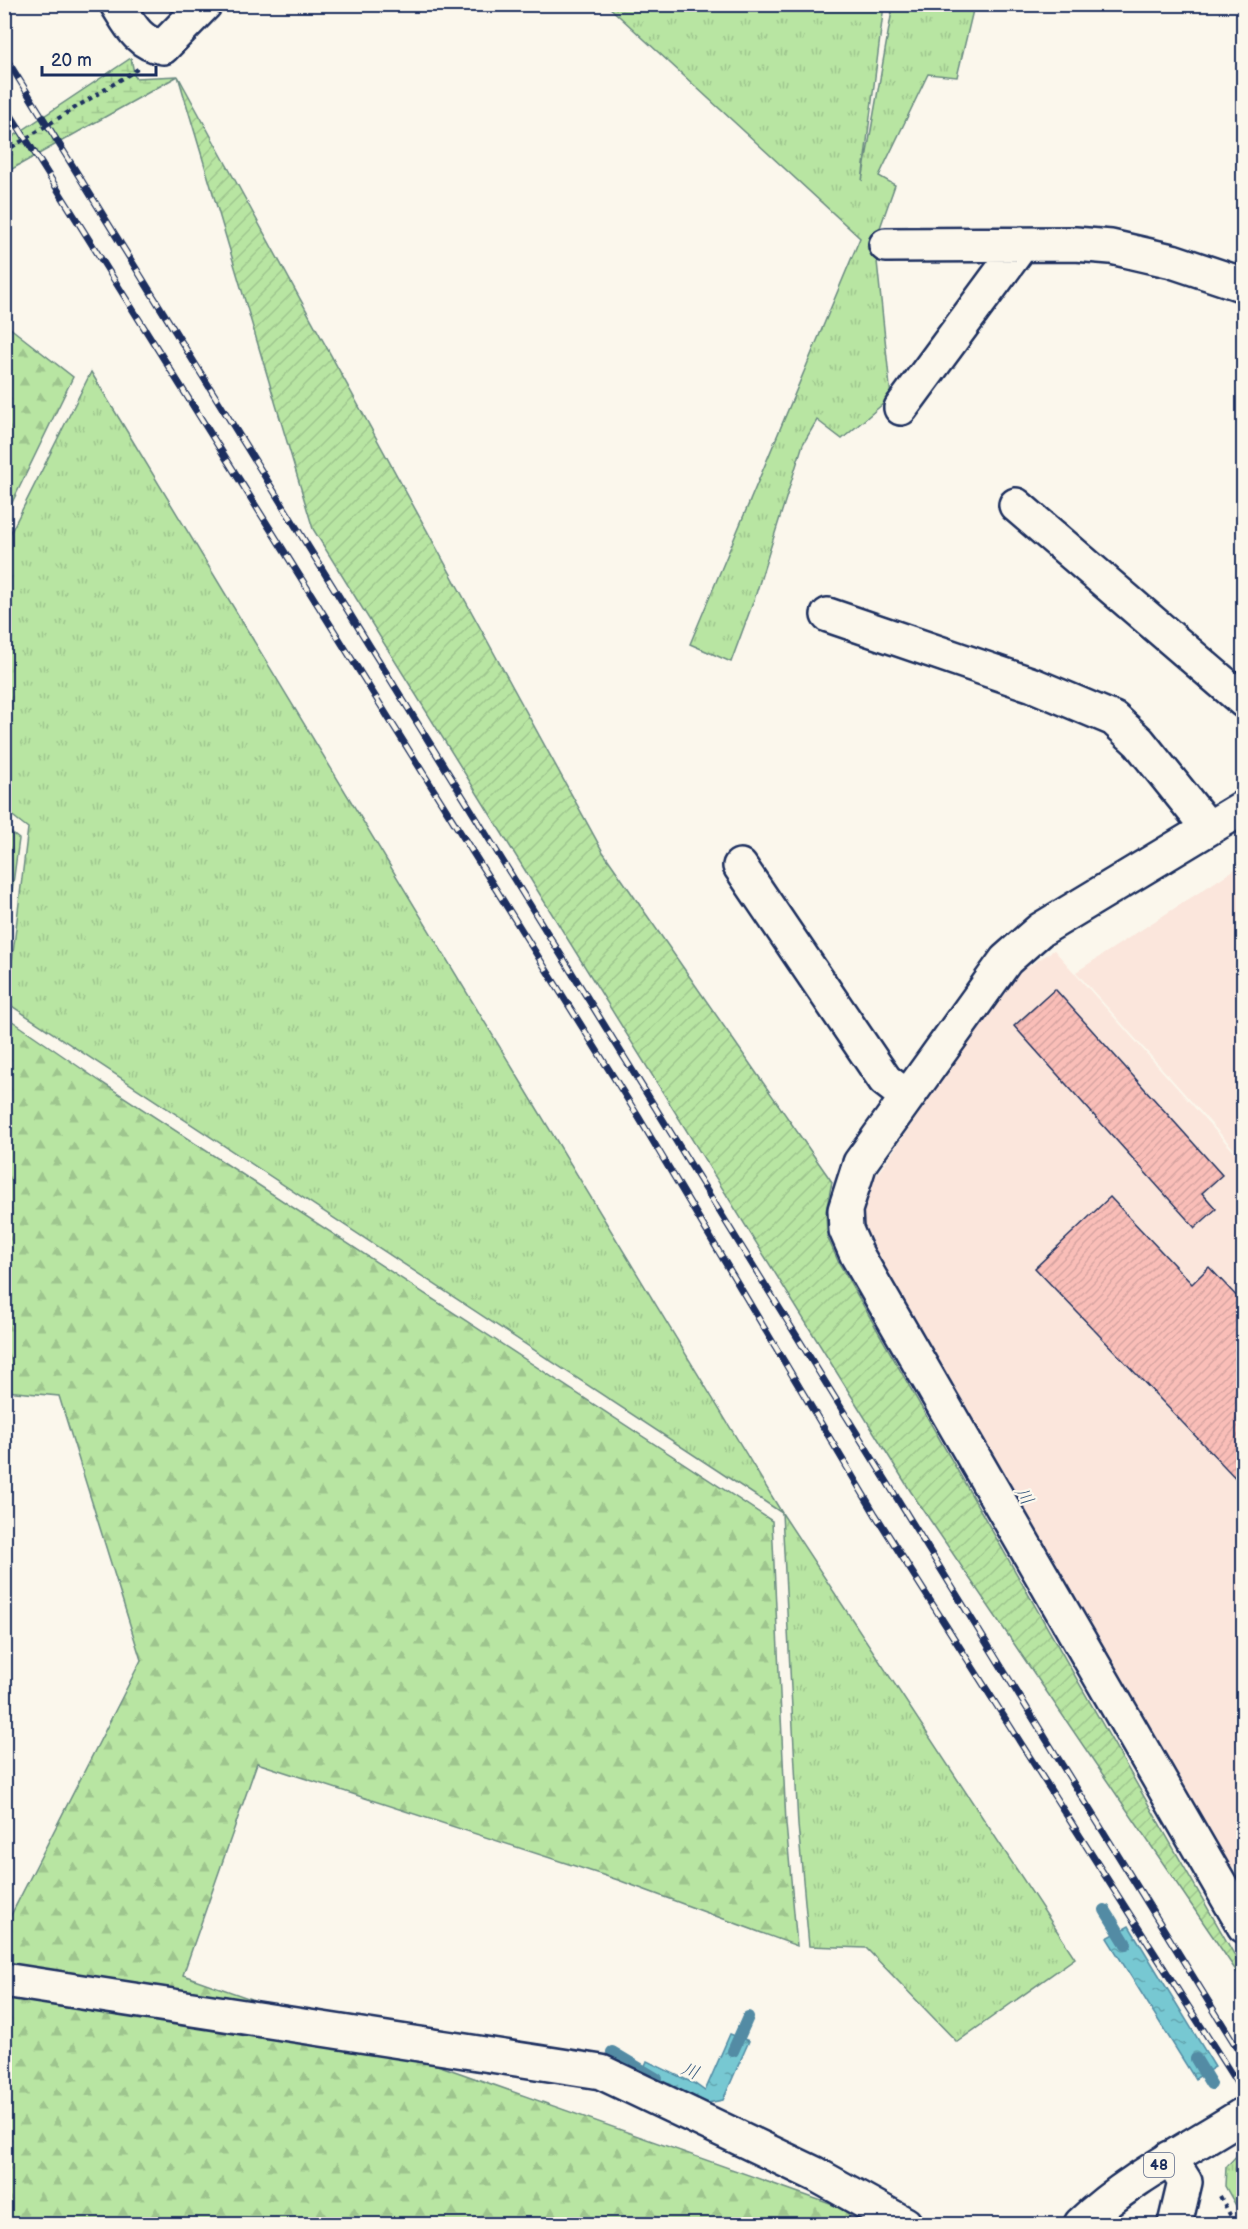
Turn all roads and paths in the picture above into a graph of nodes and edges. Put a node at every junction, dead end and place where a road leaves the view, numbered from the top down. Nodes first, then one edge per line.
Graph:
1 (117, 4) edge
2 (206, 4) edge
3 (141, 67) dead end
4 (4, 152) edge
5 (886, 244) dead end
6 (1022, 244) junction
7 (1244, 285) edge
8 (901, 408) dead end
9 (1016, 505) dead end
10 (828, 615) dead end
11 (1244, 701) edge
12 (1244, 807) edge
13 (1208, 828) junction
14 (741, 866) dead end
15 (907, 1098) junction
16 (1244, 1926) edge
17 (4, 1980) edge
18 (1244, 2114) edge
19 (1170, 2158) junction
20 (905, 2224) edge
21 (1081, 2224) edge
22 (1175, 2224) edge

1 - 2 street
3 - 4 path, bridge
5 - 6 street
6 - 7 street
6 - 8 street
9 - 11 street
10 - 13 street
12 - 13 street
13 - 15 street
14 - 15 street
15 - 16 street
17 - 20 street
18 - 19 street, 48
19 - 21 street, 48
19 - 22 street

